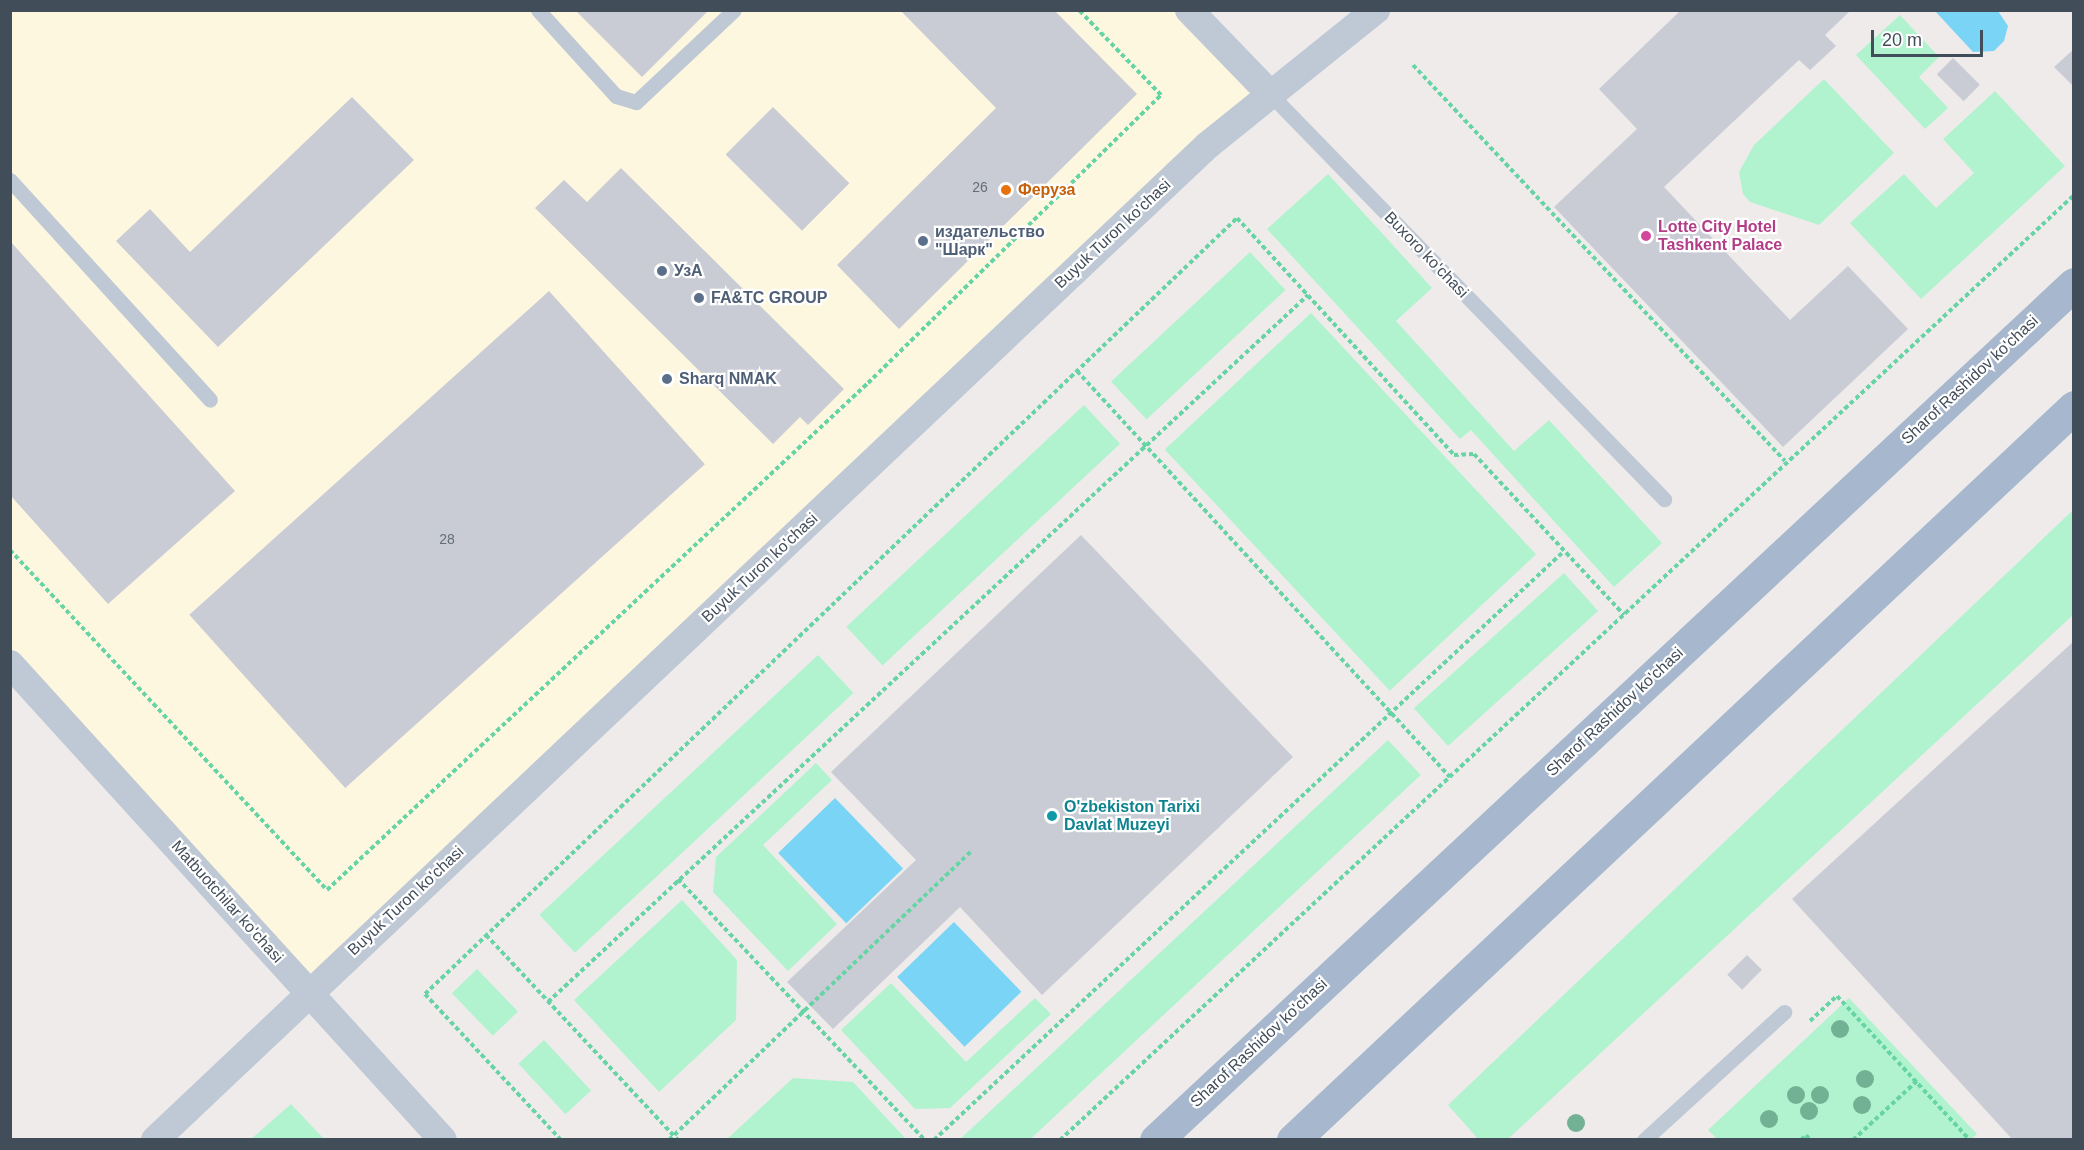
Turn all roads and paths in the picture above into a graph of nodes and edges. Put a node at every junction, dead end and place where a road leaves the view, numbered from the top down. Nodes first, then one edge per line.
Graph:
1 (538, 10) edge
2 (734, 10) edge
3 (1078, 10) edge
4 (1189, 10) edge
5 (1377, 10) edge
6 (1413, 65) dead end
7 (1271, 94) junction
8 (10, 180) edge
9 (2073, 195) edge
10 (2073, 284) edge
11 (1308, 295) junction
12 (1077, 371) junction
13 (210, 400) dead end
14 (2073, 407) edge
15 (1146, 449) junction
16 (1785, 461) junction
17 (1664, 499) dead end
18 (10, 550) edge
19 (1564, 551) junction
20 (1624, 615) junction
21 (10, 664) edge
22 (1392, 711) junction
23 (1450, 777) junction
24 (970, 852) dead end
25 (678, 879) junction
26 (486, 935) junction
27 (309, 993) junction
28 (548, 1002) junction
29 (804, 1011) junction
30 (1784, 1012) dead end
31 (1804, 1027) dead end
32 (1917, 1081) junction
33 (674, 1135) junction
34 (155, 1140) edge
35 (443, 1140) edge
36 (561, 1140) edge
37 (669, 1140) edge
38 (678, 1140) edge
39 (925, 1140) edge
40 (934, 1140) edge
41 (1060, 1140) edge
42 (1156, 1140) edge
43 (1293, 1140) edge
44 (1644, 1140) edge
45 (1801, 1140) edge
46 (1810, 1140) edge
47 (1853, 1140) edge
48 (1970, 1140) edge

1 - 2 lane
3 - 18 path
4 - 7 street, Buxoro ko'chasi
5 - 7 street, Buyuk Turon ko'chasi
6 - 16 path
7 - 17 lane, Buxoro ko'chasi
7 - 27 street, Buyuk Turon ko'chasi
8 - 13 lane
9 - 16 path
10 - 42 main road, Sharof Rashidov ko'chasi
11 - 12 path
11 - 15 path
11 - 19 path
12 - 15 path
12 - 26 path
14 - 43 main road
15 - 22 path
15 - 25 path
16 - 20 path
19 - 20 path
19 - 22 path
20 - 23 path
21 - 27 street, Matbuotchilar ko'chasi
22 - 23 path
22 - 40 path
23 - 41 path
24 - 29 path
25 - 28 path
25 - 29 path
26 - 28 path
26 - 36 path
27 - 34 street, Buyuk Turon ko'chasi
27 - 35 street, Matbuotchilar ko'chasi
28 - 33 path
29 - 33 path
29 - 39 path
30 - 44 lane
31 - 32 path
32 - 47 path
32 - 48 path
33 - 37 path
33 - 38 path
45 - 46 path

